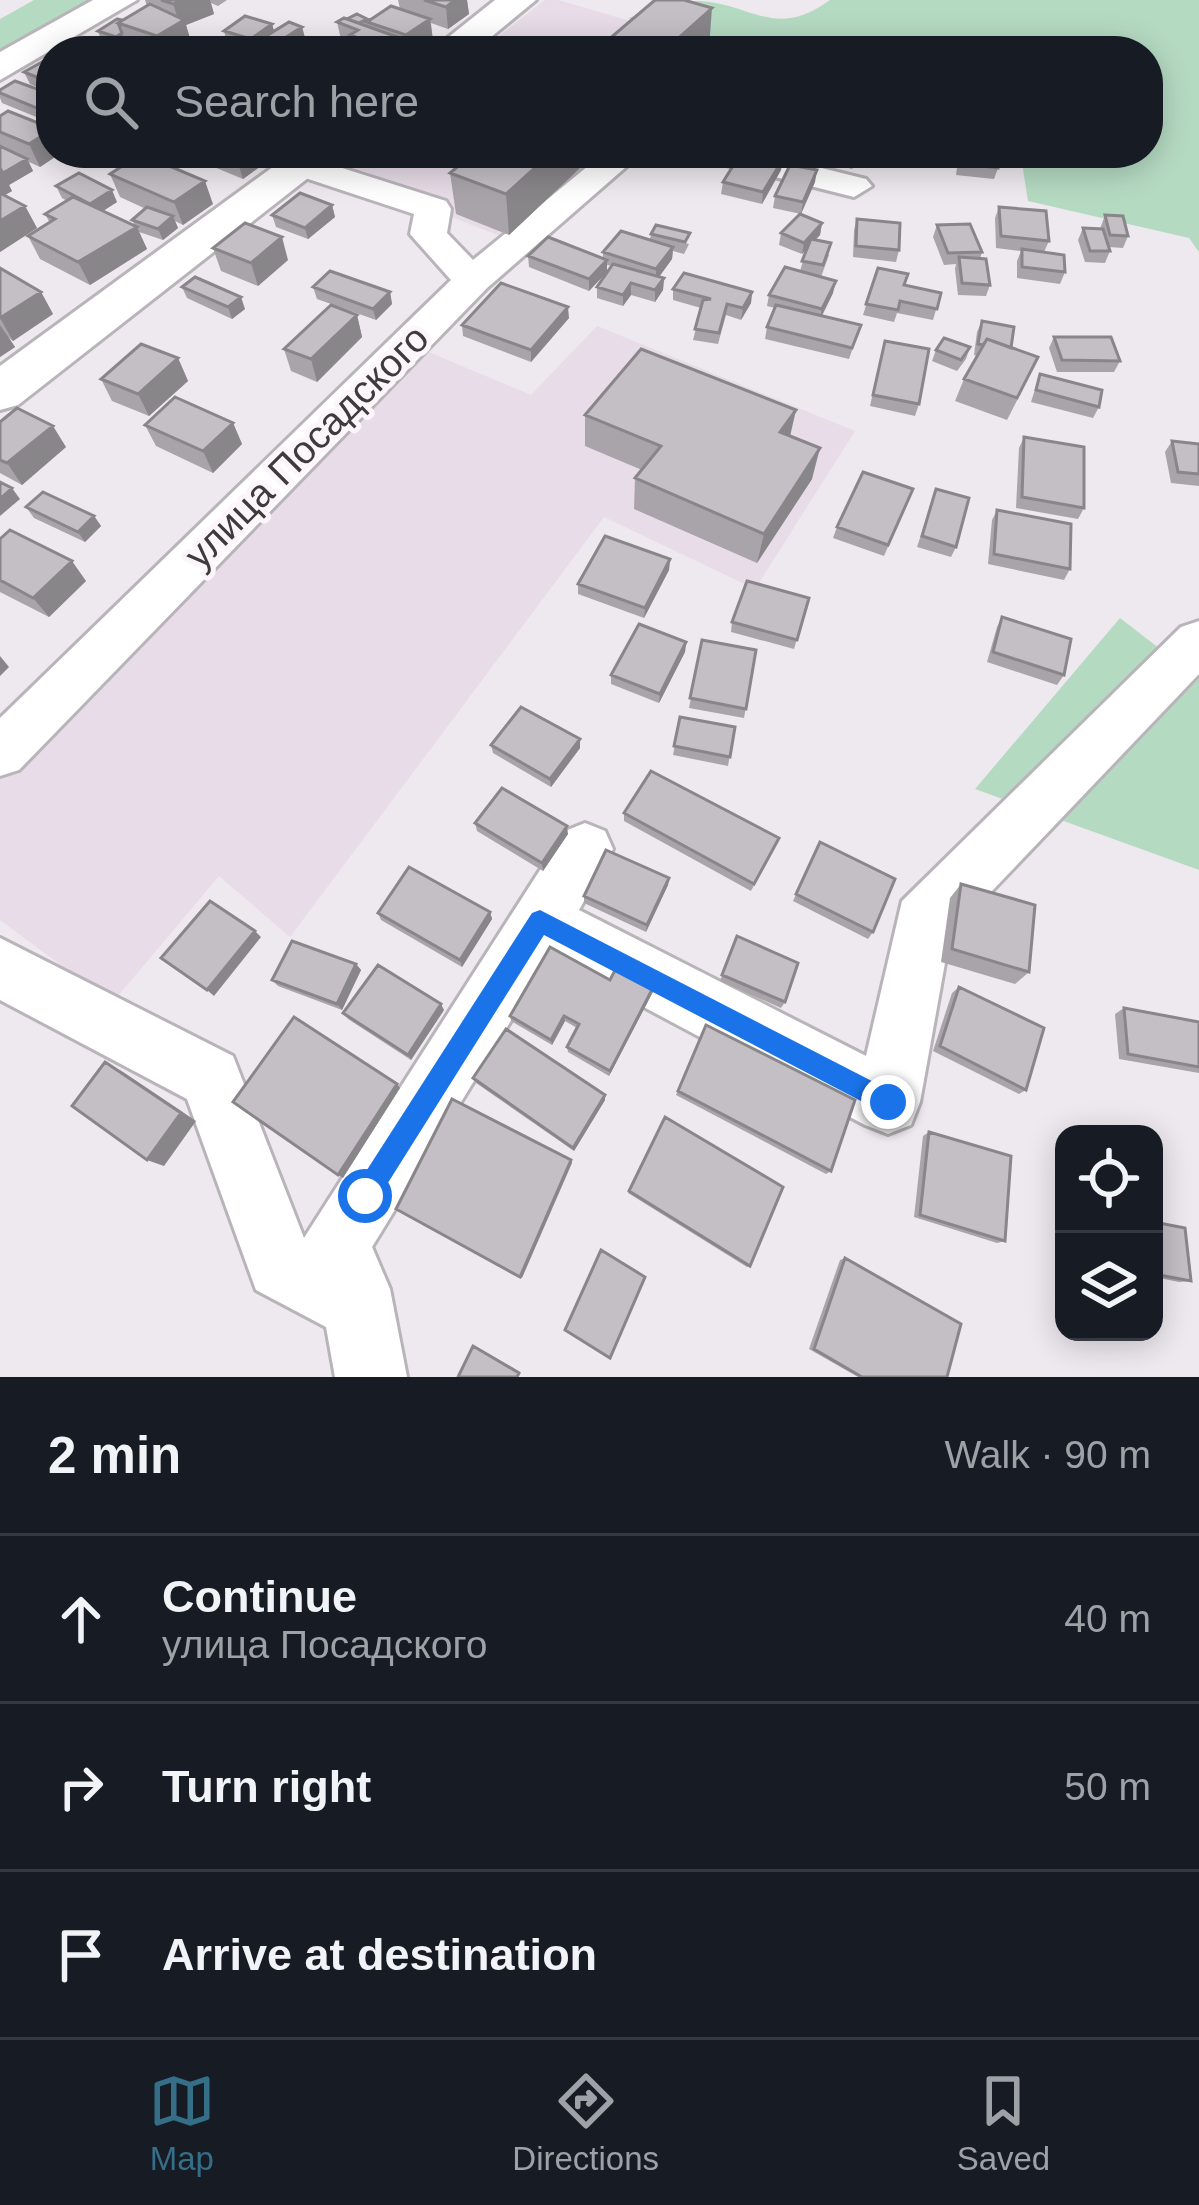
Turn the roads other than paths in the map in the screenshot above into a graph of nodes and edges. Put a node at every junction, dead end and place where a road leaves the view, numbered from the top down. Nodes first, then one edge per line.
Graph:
1 (119, 0) edge
2 (518, 0) edge
3 (56, 36) edge
4 (470, 36) edge
5 (36, 47) edge
6 (0, 68) edge
7 (300, 168) edge
8 (331, 168) edge
9 (607, 168) edge
10 (780, 168) edge
11 (460, 181) edge
12 (854, 186) dead end
13 (433, 209) junction
14 (474, 279) junction
15 (0, 392) edge
16 (1199, 640) edge
17 (0, 753) edge
18 (585, 849) dead end
19 (540, 921) junction
20 (0, 968) edge
21 (358, 1306) junction
22 (370, 1377) edge

1 - 3 main road
2 - 4 main road
5 - 6 main road
7 - 15 main road
8 - 13 street
9 - 14 street, улица Посадского
10 - 12 street
11 - 13 street
13 - 14 street
14 - 17 street, улица Посадского
16 - 19 street
18 - 19 street
19 - 21 street
20 - 21 street
21 - 22 street

